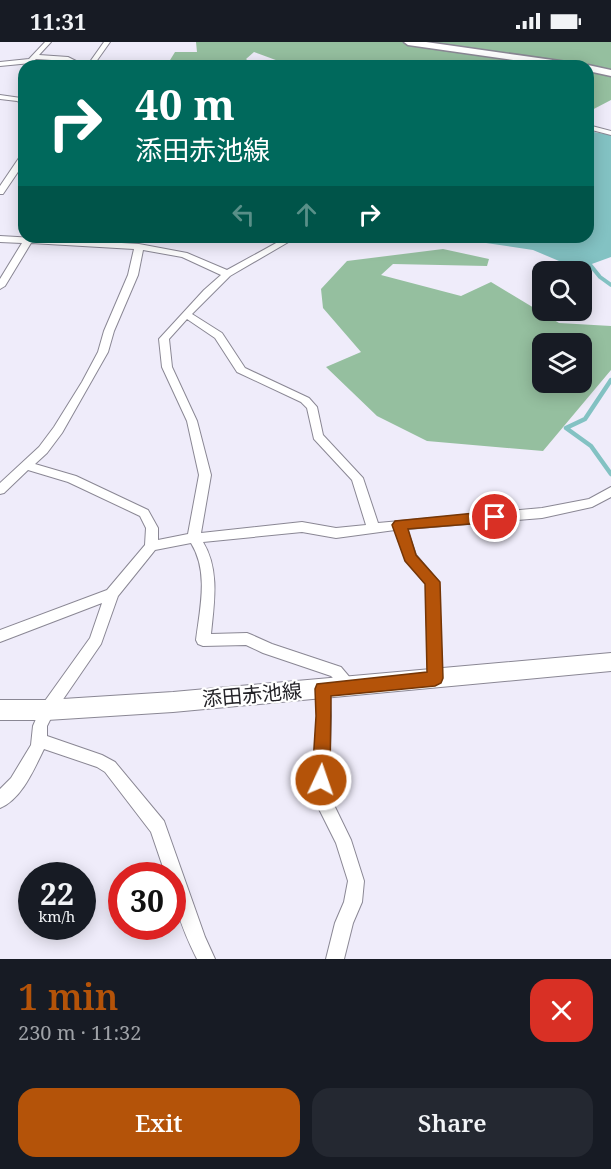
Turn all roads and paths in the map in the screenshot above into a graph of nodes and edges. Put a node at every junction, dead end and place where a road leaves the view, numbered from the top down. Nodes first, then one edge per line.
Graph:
1 (48, 42) edge
2 (117, 42) edge
3 (408, 42) edge
4 (106, 46) edge
5 (35, 57) junction
6 (30, 60) edge
7 (70, 60) edge
8 (95, 60) edge
9 (104, 60) dead end
10 (532, 60) edge
11 (18, 63) edge
12 (0, 64) edge
13 (594, 69) edge
14 (611, 73) edge
15 (0, 97) edge
16 (18, 99) edge
17 (594, 129) edge
18 (611, 133) edge
19 (18, 166) edge
20 (0, 192) edge
21 (0, 239) edge
22 (18, 240) edge
23 (27, 243) edge
24 (65, 243) edge
25 (282, 243) edge
26 (139, 247) junction
27 (227, 274) junction
28 (0, 286) edge
29 (187, 315) junction
30 (27, 466) junction
31 (0, 490) edge
32 (611, 492) edge
33 (399, 525) junction
34 (373, 528) junction
35 (194, 538) junction
36 (151, 546) junction
37 (112, 594) junction
38 (0, 636) edge
39 (611, 662) edge
40 (435, 678) junction
41 (350, 686) junction
42 (323, 689) junction
43 (0, 710) edge
44 (47, 710) junction
45 (39, 740) junction
46 (0, 800) edge
47 (206, 959) edge
48 (335, 959) edge

1 - 5 street
2 - 4 street
3 - 10 street
4 - 8 street
4 - 9 street
5 - 6 street
5 - 7 street
11 - 12 street
13 - 14 street
15 - 16 street
17 - 18 street
19 - 20 street
21 - 22 street
23 - 28 street
24 - 26 street
25 - 27 street
26 - 27 street
26 - 30 street
27 - 29 street
29 - 34 street
29 - 35 street
30 - 31 street
30 - 36 street
32 - 33 street
33 - 34 street
33 - 40 street
34 - 35 street
35 - 36 street
35 - 41 street
36 - 37 street
37 - 38 street
37 - 44 street
39 - 40 main road, 添田赤池線
40 - 41 main road, 添田赤池線
41 - 42 main road, 添田赤池線
42 - 44 main road, 添田赤池線
42 - 48 street
43 - 44 main road, 添田赤池線
44 - 45 street
45 - 46 street
45 - 47 street

